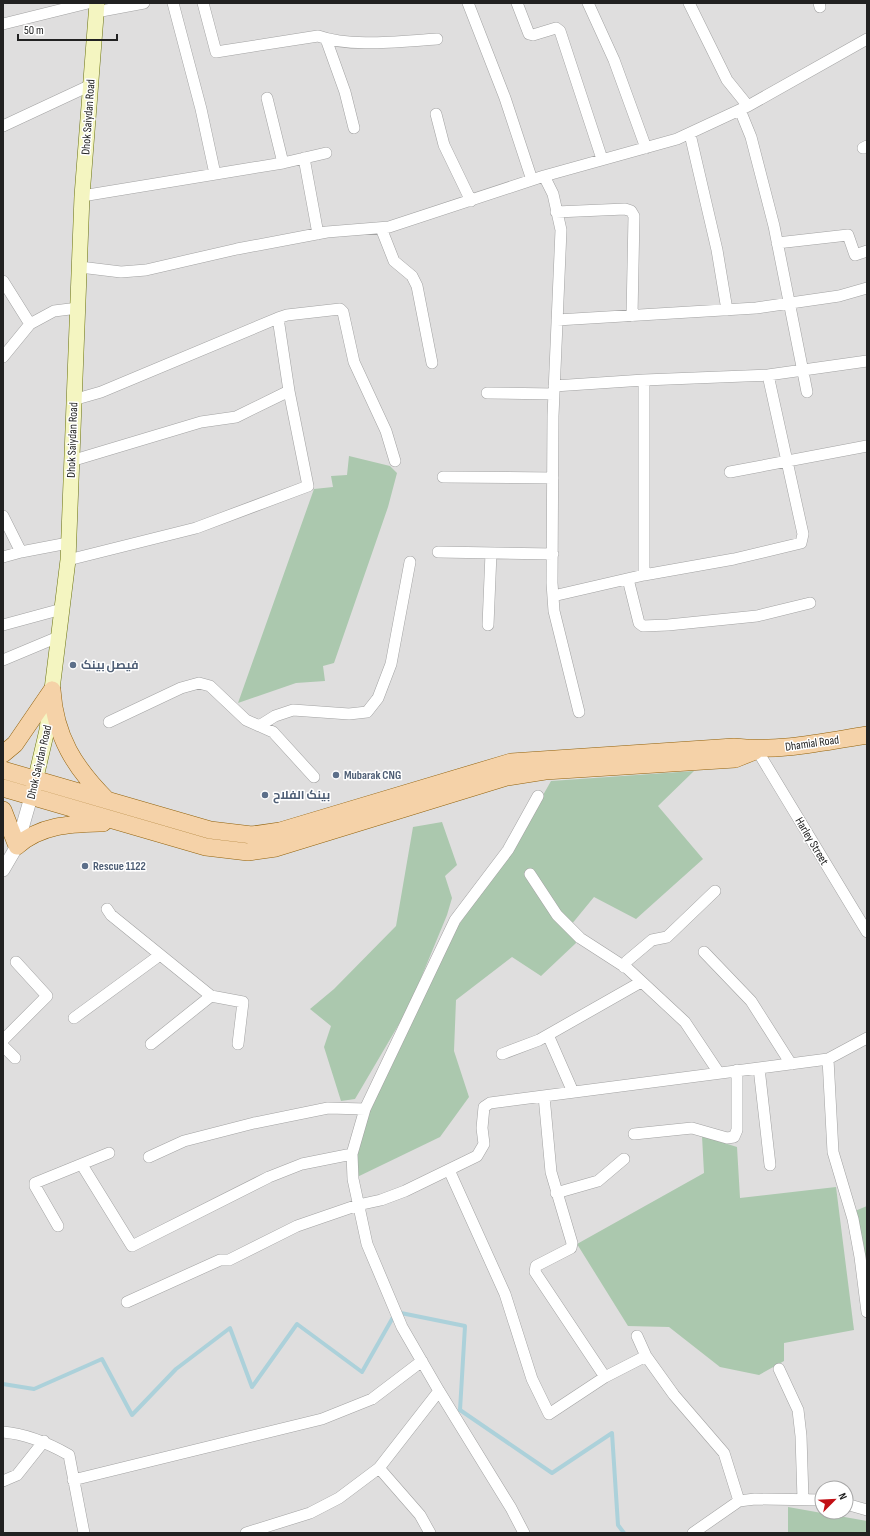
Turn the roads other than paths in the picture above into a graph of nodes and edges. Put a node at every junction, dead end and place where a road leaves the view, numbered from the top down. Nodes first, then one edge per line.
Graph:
1 (144, 3) edge
2 (173, 3) edge
3 (203, 3) edge
4 (468, 3) edge
5 (517, 3) edge
6 (588, 3) edge
7 (689, 3) edge
8 (93, 6) edge
9 (3, 24) edge
10 (326, 39) junction
11 (437, 39) dead end
12 (867, 39) edge
13 (91, 85) junction
14 (267, 98) dead end
15 (744, 108) junction
16 (436, 114) dead end
17 (3, 126) edge
18 (354, 128) dead end
19 (690, 134) junction
20 (646, 148) junction
21 (326, 153) dead end
22 (304, 158) junction
23 (602, 159) junction
24 (283, 163) junction
25 (215, 174) junction
26 (544, 176) junction
27 (532, 180) junction
28 (82, 196) junction
29 (471, 201) junction
30 (556, 212) junction
31 (381, 228) junction
32 (318, 234) junction
33 (777, 243) junction
34 (867, 250) edge
35 (80, 268) junction
36 (3, 281) edge
37 (867, 288) edge
38 (790, 303) junction
39 (78, 308) junction
40 (727, 310) junction
41 (632, 316) junction
42 (278, 318) junction
43 (557, 320) junction
44 (30, 324) junction
45 (3, 357) edge
46 (867, 361) edge
47 (432, 363) dead end
48 (803, 370) junction
49 (768, 375) junction
50 (644, 380) junction
51 (554, 390) junction
52 (289, 391) junction
53 (807, 392) dead end
54 (487, 393) dead end
55 (73, 400) junction
56 (867, 446) edge
57 (786, 460) junction
58 (71, 461) junction
59 (394, 461) dead end
60 (730, 472) dead end
61 (443, 478) dead end
62 (554, 478) junction
63 (3, 516) edge
64 (68, 543) junction
65 (21, 552) junction
66 (438, 552) dead end
67 (491, 553) junction
68 (553, 554) junction
69 (3, 558) edge
70 (68, 560) junction
71 (410, 562) dead end
72 (644, 575) junction
73 (628, 579) junction
74 (553, 596) junction
75 (810, 603) dead end
76 (62, 609) junction
77 (3, 625) edge
78 (488, 625) dead end
79 (58, 637) junction
80 (3, 660) edge
81 (52, 690) junction
82 (579, 712) dead end
83 (109, 722) dead end
84 (259, 726) junction
85 (867, 735) edge
86 (758, 750) junction
87 (3, 754) edge
88 (3, 770) edge
89 (314, 777) dead end
90 (35, 780) junction
91 (3, 788) edge
92 (538, 796) dead end
93 (31, 797) junction
94 (109, 801) junction
95 (3, 810) edge
96 (348, 818) junction
97 (117, 822) junction
98 (17, 846) junction
99 (3, 870) edge
100 (530, 874) dead end
101 (715, 891) dead end
102 (106, 910) dead end
103 (867, 932) edge
104 (704, 952) dead end
105 (160, 955) junction
106 (16, 962) dead end
107 (624, 967) junction
108 (641, 982) junction
109 (211, 996) junction
110 (74, 1018) dead end
111 (548, 1035) junction
112 (867, 1038) edge
113 (3, 1040) edge
114 (151, 1044) dead end
115 (238, 1044) dead end
116 (3, 1046) edge
117 (502, 1054) dead end
118 (15, 1058) dead end
119 (828, 1059) junction
120 (791, 1064) junction
121 (759, 1068) junction
122 (737, 1070) junction
123 (719, 1073) junction
124 (573, 1092) junction
125 (544, 1096) junction
126 (365, 1108) junction
127 (634, 1134) dead end
128 (109, 1153) dead end
129 (352, 1154) junction
130 (149, 1157) dead end
131 (624, 1159) dead end
132 (770, 1164) dead end
133 (82, 1165) junction
134 (450, 1170) junction
135 (556, 1192) junction
136 (358, 1205) junction
137 (58, 1226) dead end
138 (127, 1302) dead end
139 (867, 1312) edge
140 (637, 1336) dead end
141 (646, 1356) junction
142 (422, 1362) junction
143 (779, 1369) dead end
144 (605, 1377) junction
145 (439, 1391) junction
146 (3, 1432) edge
147 (44, 1441) junction
148 (379, 1468) junction
149 (73, 1480) junction
150 (3, 1481) edge
151 (803, 1499) junction
152 (814, 1500) edge
153 (739, 1501) junction
154 (854, 1506) edge
155 (867, 1510) edge
156 (84, 1533) edge
157 (246, 1533) edge
158 (430, 1533) edge
159 (524, 1533) edge
160 (693, 1533) edge

1 - 8 street
2 - 25 street
3 - 10 street
4 - 27 street
5 - 23 street
6 - 20 street
7 - 15 street
8 - 9 street
8 - 13 main road, Dhok Saiydan Road
10 - 11 street
10 - 18 street
12 - 15 street
13 - 17 street
13 - 28 main road, Dhok Saiydan Road
14 - 24 street
15 - 19 street
15 - 33 street
16 - 29 street
19 - 20 street
19 - 40 street
20 - 23 street
21 - 22 street
22 - 24 street
22 - 32 street
23 - 26 street
24 - 25 street
25 - 28 street
26 - 27 street
26 - 30 street
27 - 29 street
28 - 35 main road, Dhok Saiydan Road
29 - 31 street
30 - 41 street
30 - 43 street
31 - 32 street
31 - 47 street
32 - 35 street
33 - 34 street
33 - 38 street
35 - 39 main road, Dhok Saiydan Road
36 - 44 street
37 - 38 street
38 - 40 street
38 - 48 street
39 - 44 street
39 - 55 main road, Dhok Saiydan Road
40 - 41 street
41 - 43 street
42 - 52 street
42 - 55 street
42 - 59 street
43 - 51 street
44 - 45 street
46 - 48 street
48 - 49 street
48 - 53 street
49 - 50 street
49 - 57 street
50 - 51 street
50 - 72 street
51 - 54 street
51 - 62 street
52 - 58 street
52 - 70 street
55 - 58 main road, Dhok Saiydan Road
56 - 57 street
57 - 60 street
57 - 72 street
58 - 64 main road, Dhok Saiydan Road
61 - 62 street
62 - 68 street
63 - 65 street
64 - 65 street
64 - 70 main road, Dhok Saiydan Road
65 - 69 street
66 - 67 street
67 - 68 street
67 - 78 street
68 - 74 street
70 - 76 main road, Dhok Saiydan Road
71 - 84 street
72 - 73 street
73 - 74 street
73 - 75 street
74 - 82 street
76 - 77 street
76 - 79 main road, Dhok Saiydan Road
79 - 80 street
79 - 81 main road, Dhok Saiydan Road
81 - 87 main road
81 - 90 main road, Dhok Saiydan Road
81 - 94 main road
83 - 84 street
84 - 89 street
85 - 86 main road, Dhamial Road
86 - 96 main road, Dhamial Road
86 - 103 street, Harley Street
88 - 90 main road
90 - 93 main road, Dhok Saiydan Road
90 - 94 main road
91 - 93 main road
92 - 126 street
93 - 97 main road
93 - 98 street, Dhok Saiydan Road
94 - 96 main road
95 - 98 main road
96 - 97 main road
97 - 98 main road
98 - 99 street, Dhok Saiydan Road
100 - 107 street
101 - 107 street
102 - 105 street
104 - 120 street
105 - 109 street
105 - 110 street
106 - 113 street
107 - 108 street
108 - 111 street
108 - 123 street
109 - 114 street
109 - 115 street
111 - 117 street
111 - 124 street
112 - 119 street
116 - 118 street
119 - 120 street
119 - 139 street
120 - 121 street
121 - 122 street
121 - 132 street
122 - 123 street
122 - 127 street
123 - 124 street
124 - 125 street
125 - 134 street
125 - 135 street
126 - 129 street
126 - 130 street
128 - 133 street
129 - 133 street
129 - 136 street
131 - 135 street
133 - 137 street
134 - 136 street
134 - 144 street
135 - 144 street
136 - 138 street
136 - 142 street
140 - 141 street
141 - 144 street
141 - 153 street
142 - 145 street
142 - 149 street
143 - 151 street
145 - 148 street
145 - 159 street
146 - 147 street
147 - 149 street
147 - 150 street
148 - 157 street
148 - 158 street
149 - 156 street
151 - 152 street
151 - 153 street
153 - 160 street
154 - 155 street

